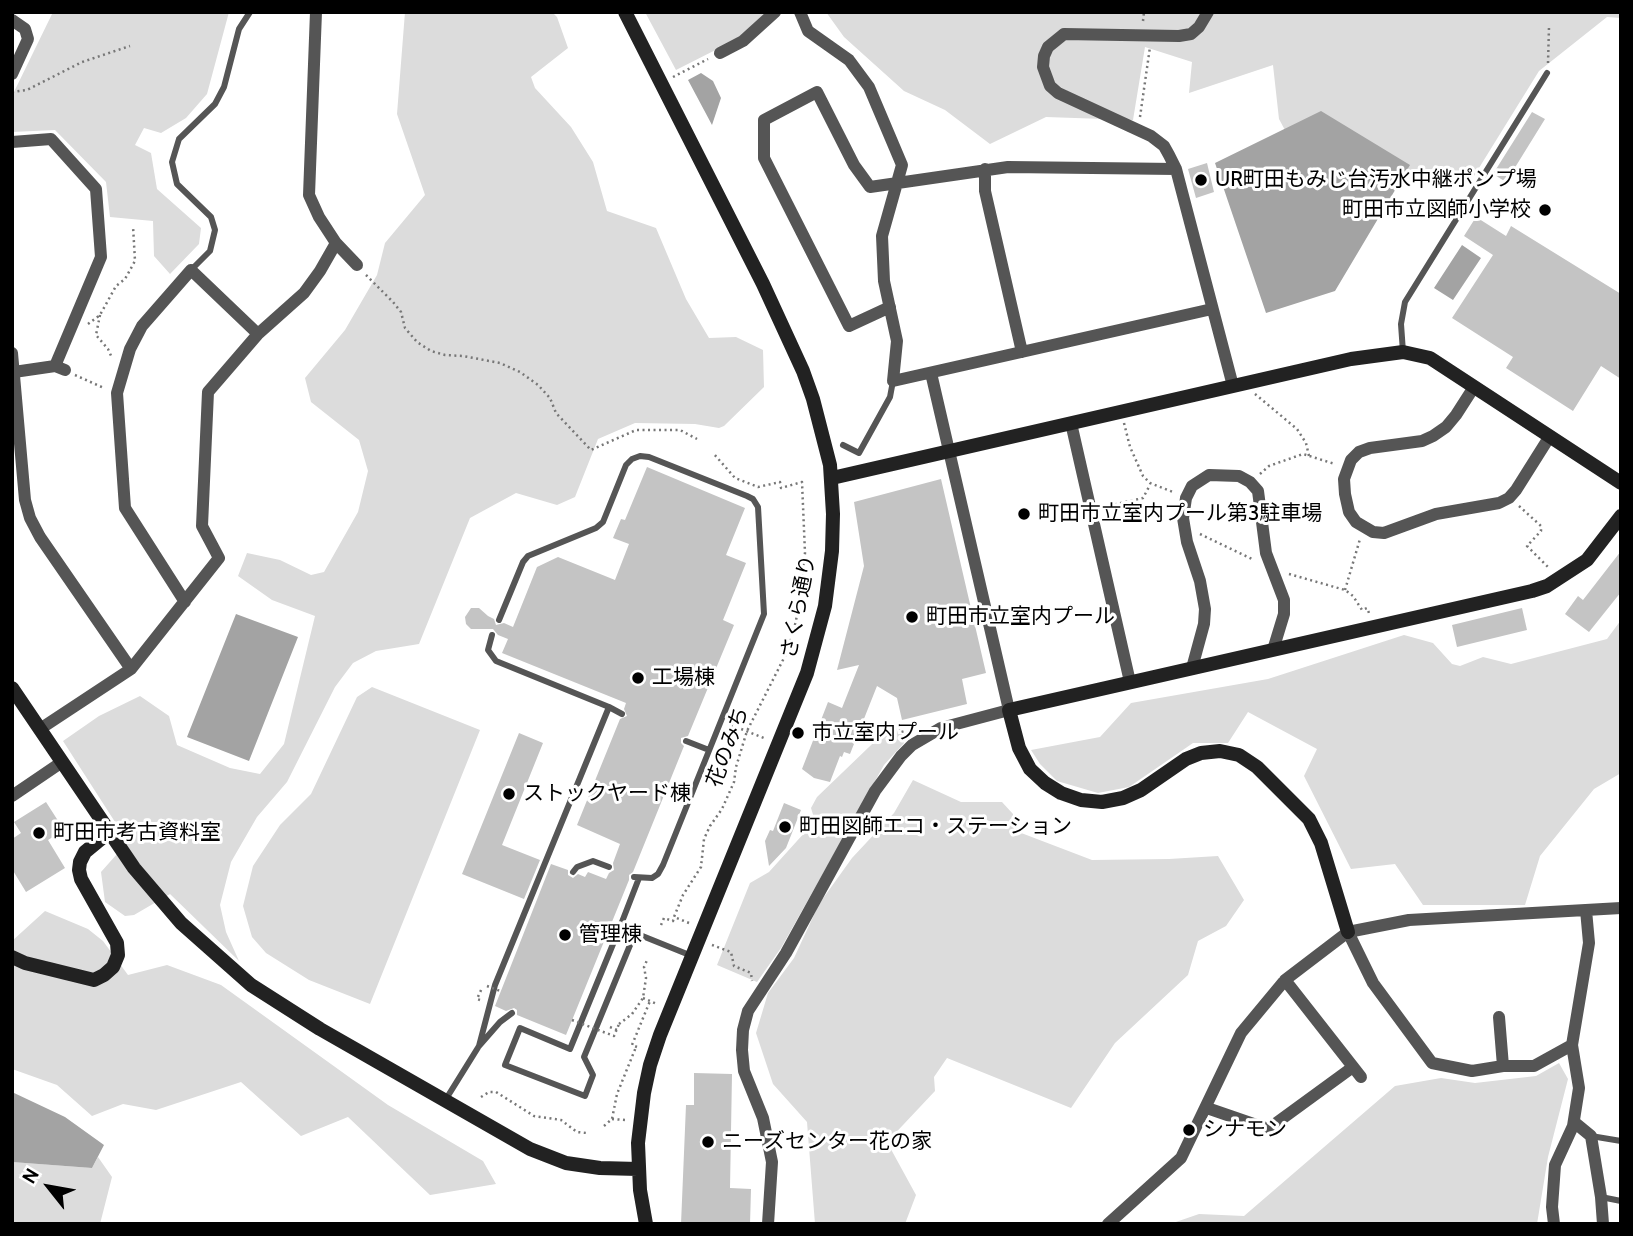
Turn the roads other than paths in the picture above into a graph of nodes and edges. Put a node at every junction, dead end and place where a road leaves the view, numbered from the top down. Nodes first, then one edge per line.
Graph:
1 (250, 12) edge
2 (316, 12) edge
3 (625, 12) edge
4 (775, 12) edge
5 (800, 12) edge
6 (1208, 12) edge
7 (12, 20) edge
8 (720, 53) road end
9 (1547, 73) road end
10 (12, 74) edge
11 (12, 142) edge
12 (985, 169) junction
13 (1176, 169) junction
14 (897, 182) junction
15 (336, 243) junction
16 (357, 265) road end
17 (191, 270) junction
18 (890, 307) junction
19 (1212, 309) junction
20 (258, 334) junction
21 (1022, 352) junction
22 (1403, 352) junction
23 (12, 353) edge
24 (14, 372) junction
25 (931, 373) junction
26 (893, 382) junction
27 (1237, 385) junction
28 (1474, 387) junction
29 (15, 422) edge
30 (1071, 423) junction
31 (1550, 436) junction
32 (843, 446) dead end
33 (949, 451) junction
34 (832, 478) junction
35 (1621, 483) edge
36 (1621, 516) edge
37 (185, 602) junction
38 (499, 620) dead end
39 (492, 635) dead end
40 (1273, 650) junction
41 (1192, 668) junction
42 (131, 670) junction
43 (1130, 682) junction
44 (12, 688) edge
45 (609, 707) junction
46 (1009, 710) junction
47 (622, 714) dead end
48 (40, 729) junction
49 (686, 741) dead end
50 (709, 750) junction
51 (62, 762) junction
52 (12, 796) edge
53 (108, 833) junction
54 (609, 867) dead end
55 (573, 872) dead end
56 (1621, 908) edge
57 (1586, 910) junction
58 (620, 927) junction
59 (1348, 932) junction
60 (635, 933) junction
61 (692, 956) junction
62 (12, 957) edge
63 (1285, 979) junction
64 (512, 1013) dead end
65 (1499, 1017) dead end
66 (1572, 1045) junction
67 (479, 1046) junction
68 (1503, 1066) junction
69 (446, 1100) junction
70 (1207, 1108) junction
71 (1574, 1122) junction
72 (1591, 1136) junction
73 (1621, 1141) edge
74 (638, 1169) junction
75 (1601, 1197) junction
76 (1621, 1200) edge
77 (646, 1224) edge
78 (768, 1224) edge
79 (1108, 1224) edge
80 (1554, 1224) edge
81 (1603, 1224) edge

1 - 17 lane
2 - 15 street
3 - 34 street, さくら通り
4 - 8 street
5 - 14 street
6 - 13 street
7 - 10 street
9 - 22 lane
11 - 24 street
12 - 13 street
12 - 14 street
12 - 21 street
13 - 19 street
14 - 18 street
14 - 18 street
15 - 16 street
15 - 20 street
17 - 20 street
17 - 37 street
18 - 26 street
19 - 21 street
19 - 27 street
20 - 37 street
21 - 25 street
22 - 27 street
22 - 28 street
23 - 24 street
24 - 29 street
25 - 26 street
25 - 33 street
26 - 32 lane
27 - 30 street
28 - 31 street
28 - 31 street
29 - 42 street
30 - 33 street
30 - 43 street
31 - 35 street
33 - 34 street
33 - 46 street
34 - 61 street, さくら通り
36 - 40 street
37 - 42 street
38 - 50 lane
39 - 45 lane
40 - 41 street
40 - 41 street
41 - 43 street
42 - 48 street
43 - 46 street
44 - 48 street
45 - 47 lane
45 - 67 lane
46 - 59 street
46 - 78 street
48 - 51 street
49 - 50 lane
50 - 58 lane
51 - 52 street
51 - 53 street
53 - 62 street
53 - 69 street
54 - 55 lane
56 - 57 street
57 - 59 street
57 - 66 street
58 - 60 lane
58 - 60 lane
59 - 63 street
59 - 68 street
60 - 61 lane
61 - 74 street, さくら通り
63 - 70 street
63 - 70 street
64 - 67 lane
65 - 68 street
66 - 68 street
66 - 71 street
67 - 69 lane
69 - 74 street
70 - 79 street
71 - 72 street
71 - 80 street
72 - 73 lane
72 - 75 street
74 - 77 street, さくら通り
75 - 76 lane
75 - 81 street

